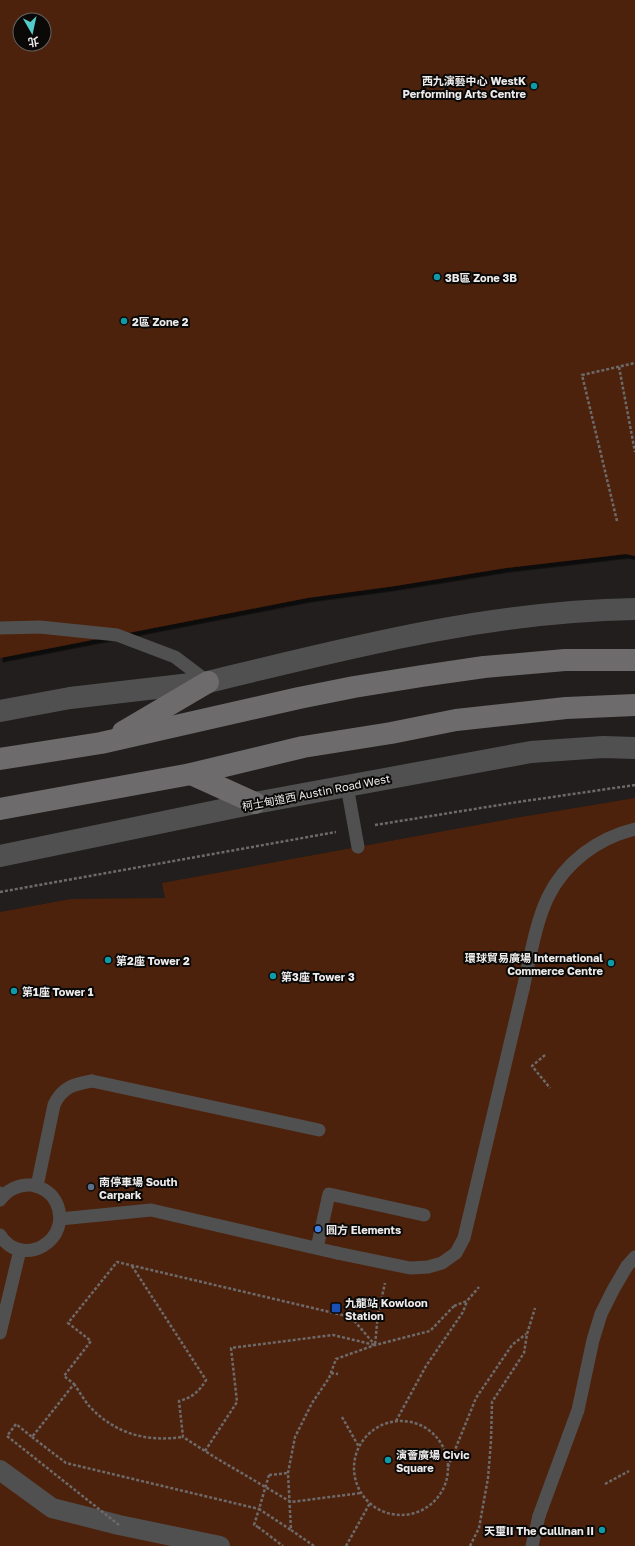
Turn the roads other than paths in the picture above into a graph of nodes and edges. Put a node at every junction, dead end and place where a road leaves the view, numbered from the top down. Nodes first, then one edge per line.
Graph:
1 (635, 609) edge
2 (0, 628) edge
3 (633, 660) edge
4 (208, 682) junction
5 (632, 704) edge
6 (0, 711) edge
7 (101, 743) junction
8 (635, 748) edge
9 (0, 759) edge
10 (191, 774) junction
11 (347, 786) junction
12 (255, 803) junction
13 (0, 809) edge
14 (635, 829) edge
15 (358, 847) dead end
16 (0, 856) edge
17 (319, 1130) dead end
18 (37, 1186) junction
19 (1, 1196) edge
20 (424, 1215) dead end
21 (60, 1219) junction
22 (0, 1235) edge
23 (317, 1248) junction
24 (20, 1250) junction
25 (635, 1257) edge
26 (0, 1333) edge
27 (0, 1470) edge
28 (220, 1546) edge
29 (532, 1546) edge

1 - 4 street
2 - 4 lane
3 - 7 main road
4 - 6 street
4 - 7 main road
5 - 10 main road
7 - 9 main road
8 - 11 street, 柯士甸道西 Austin Road West
10 - 12 main road
10 - 13 main road
11 - 12 street, 柯士甸道西 Austin Road West
11 - 15 lane
12 - 16 street, 柯士甸道西 Austin Road West
14 - 23 lane, bridge
17 - 18 lane, bridge
18 - 19 lane
18 - 21 lane
20 - 23 lane, bridge
21 - 23 lane
21 - 24 lane
22 - 24 lane
24 - 26 lane
25 - 29 lane, bridge
27 - 28 street

